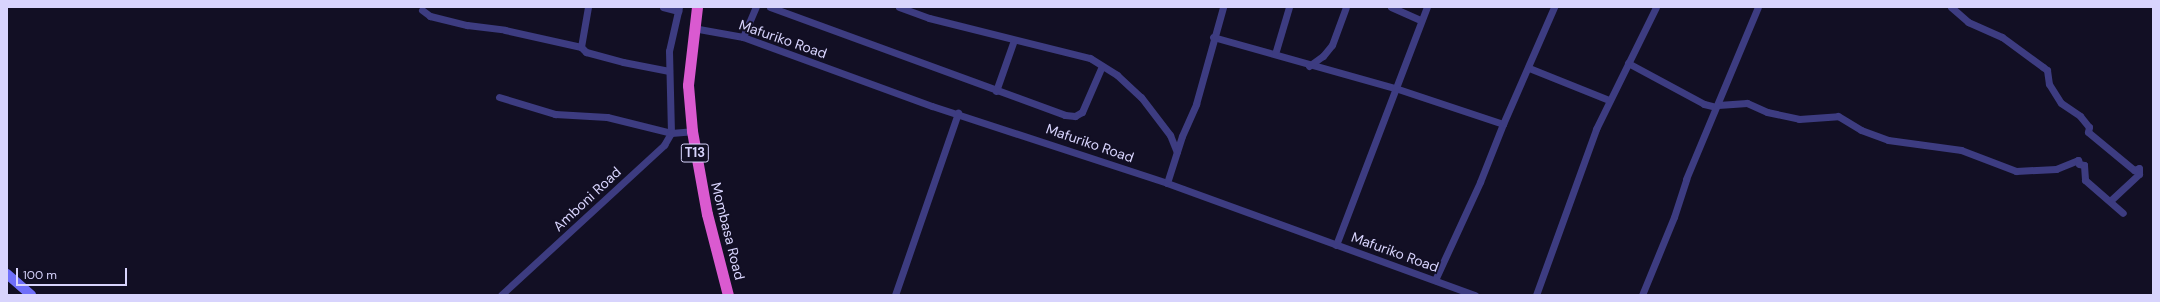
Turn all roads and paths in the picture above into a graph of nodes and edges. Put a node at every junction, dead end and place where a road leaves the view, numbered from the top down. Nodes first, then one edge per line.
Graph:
1 (588, 7) edge
2 (663, 7) edge
3 (697, 7) edge
4 (756, 7) edge
5 (770, 7) edge
6 (899, 7) edge
7 (1223, 7) edge
8 (1289, 7) edge
9 (1346, 7) edge
10 (1391, 7) edge
11 (1427, 7) edge
12 (1554, 7) edge
13 (1656, 7) edge
14 (1758, 7) edge
15 (1951, 7) edge
16 (678, 9) edge
17 (422, 10) dead end
18 (1420, 20) junction
19 (693, 28) junction
20 (743, 37) junction
21 (1213, 37) junction
22 (1014, 40) junction
23 (581, 47) junction
24 (1275, 54) junction
25 (1628, 63) junction
26 (1102, 66) junction
27 (1308, 66) junction
28 (1529, 68) junction
29 (669, 71) junction
30 (1395, 88) junction
31 (996, 91) junction
32 (499, 97) dead end
33 (1609, 100) junction
34 (1717, 106) junction
35 (958, 113) junction
36 (1503, 124) junction
37 (692, 131) junction
38 (671, 133) junction
39 (1177, 152) junction
40 (1167, 183) junction
41 (2111, 200) junction
42 (2123, 213) dead end
43 (1336, 245) junction
44 (7, 274) edge
45 (1435, 280) junction
46 (31, 295) edge
47 (501, 295) edge
48 (728, 295) edge
49 (895, 295) edge
50 (1475, 295) edge
51 (1536, 295) edge
52 (1642, 295) edge

1 - 23 street
2 - 16 street
3 - 19 highway, Mombasa Road / T13
4 - 20 street
5 - 31 street
6 - 22 street
7 - 21 street
8 - 24 street
9 - 27 street
10 - 18 street
11 - 18 street
12 - 28 street
13 - 25 street
14 - 34 street
15 - 41 street
16 - 29 street
17 - 23 street
18 - 30 street
19 - 20 street, Mafuriko Road
19 - 37 highway, Mombasa Road / T13
20 - 35 street, Mafuriko Road
21 - 24 street
21 - 39 street
22 - 26 street
22 - 31 street
23 - 29 street
24 - 27 street
25 - 33 street
25 - 34 street
26 - 31 street
26 - 39 street
27 - 30 street
28 - 33 street
28 - 36 street
29 - 38 street
30 - 36 street
30 - 43 street
32 - 38 street
33 - 51 street
34 - 41 street
34 - 52 street
35 - 40 street, Mafuriko Road
35 - 49 street
36 - 45 street
37 - 38 street
37 - 48 highway, Mombasa Road / T13
38 - 47 street, Amboni Road
39 - 40 street
40 - 43 street, Mafuriko Road
41 - 42 street
43 - 45 street, Mafuriko Road
44 - 46 main road
45 - 50 street, Mafuriko Road

